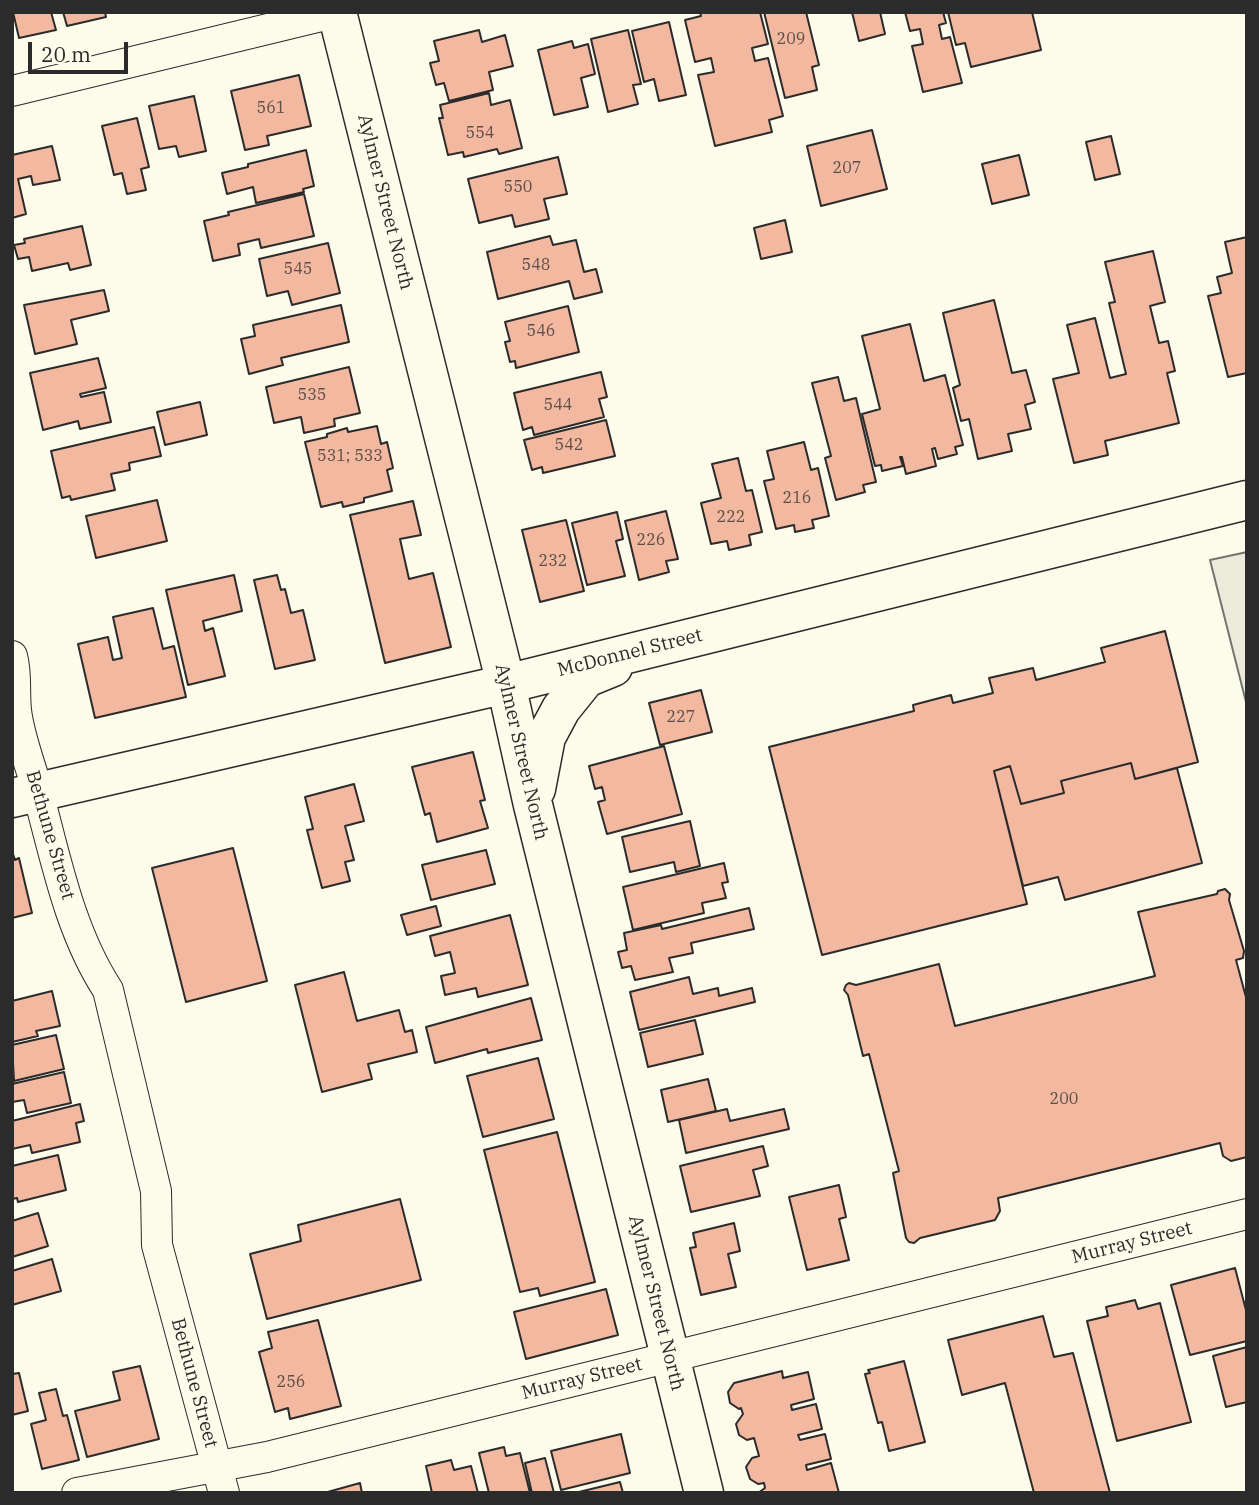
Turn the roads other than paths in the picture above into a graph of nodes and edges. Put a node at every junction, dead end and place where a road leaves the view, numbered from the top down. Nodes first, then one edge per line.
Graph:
1 (338, 12) edge
2 (12, 91) edge
3 (1247, 500) edge
4 (673, 643) junction
5 (14, 665) edge
6 (506, 684) junction
7 (25, 795) edge
8 (533, 805) junction
9 (1247, 1214) edge
10 (670, 1358) junction
11 (220, 1480) edge
12 (77, 1493) edge
13 (704, 1493) edge

1 - 2 street
1 - 6 street, Aylmer Street North
3 - 4 street, McDonnel Street
4 - 6 street, McDonnel Street
4 - 8 street
5 - 7 street, Bethune Street
6 - 7 street, McDonnel Street
6 - 8 street, Aylmer Street North
7 - 11 street, Bethune Street
8 - 10 street, Aylmer Street North
9 - 10 street, Murray Street
10 - 11 street, Murray Street
10 - 13 street, Aylmer Street North
11 - 12 street, Murray Street

